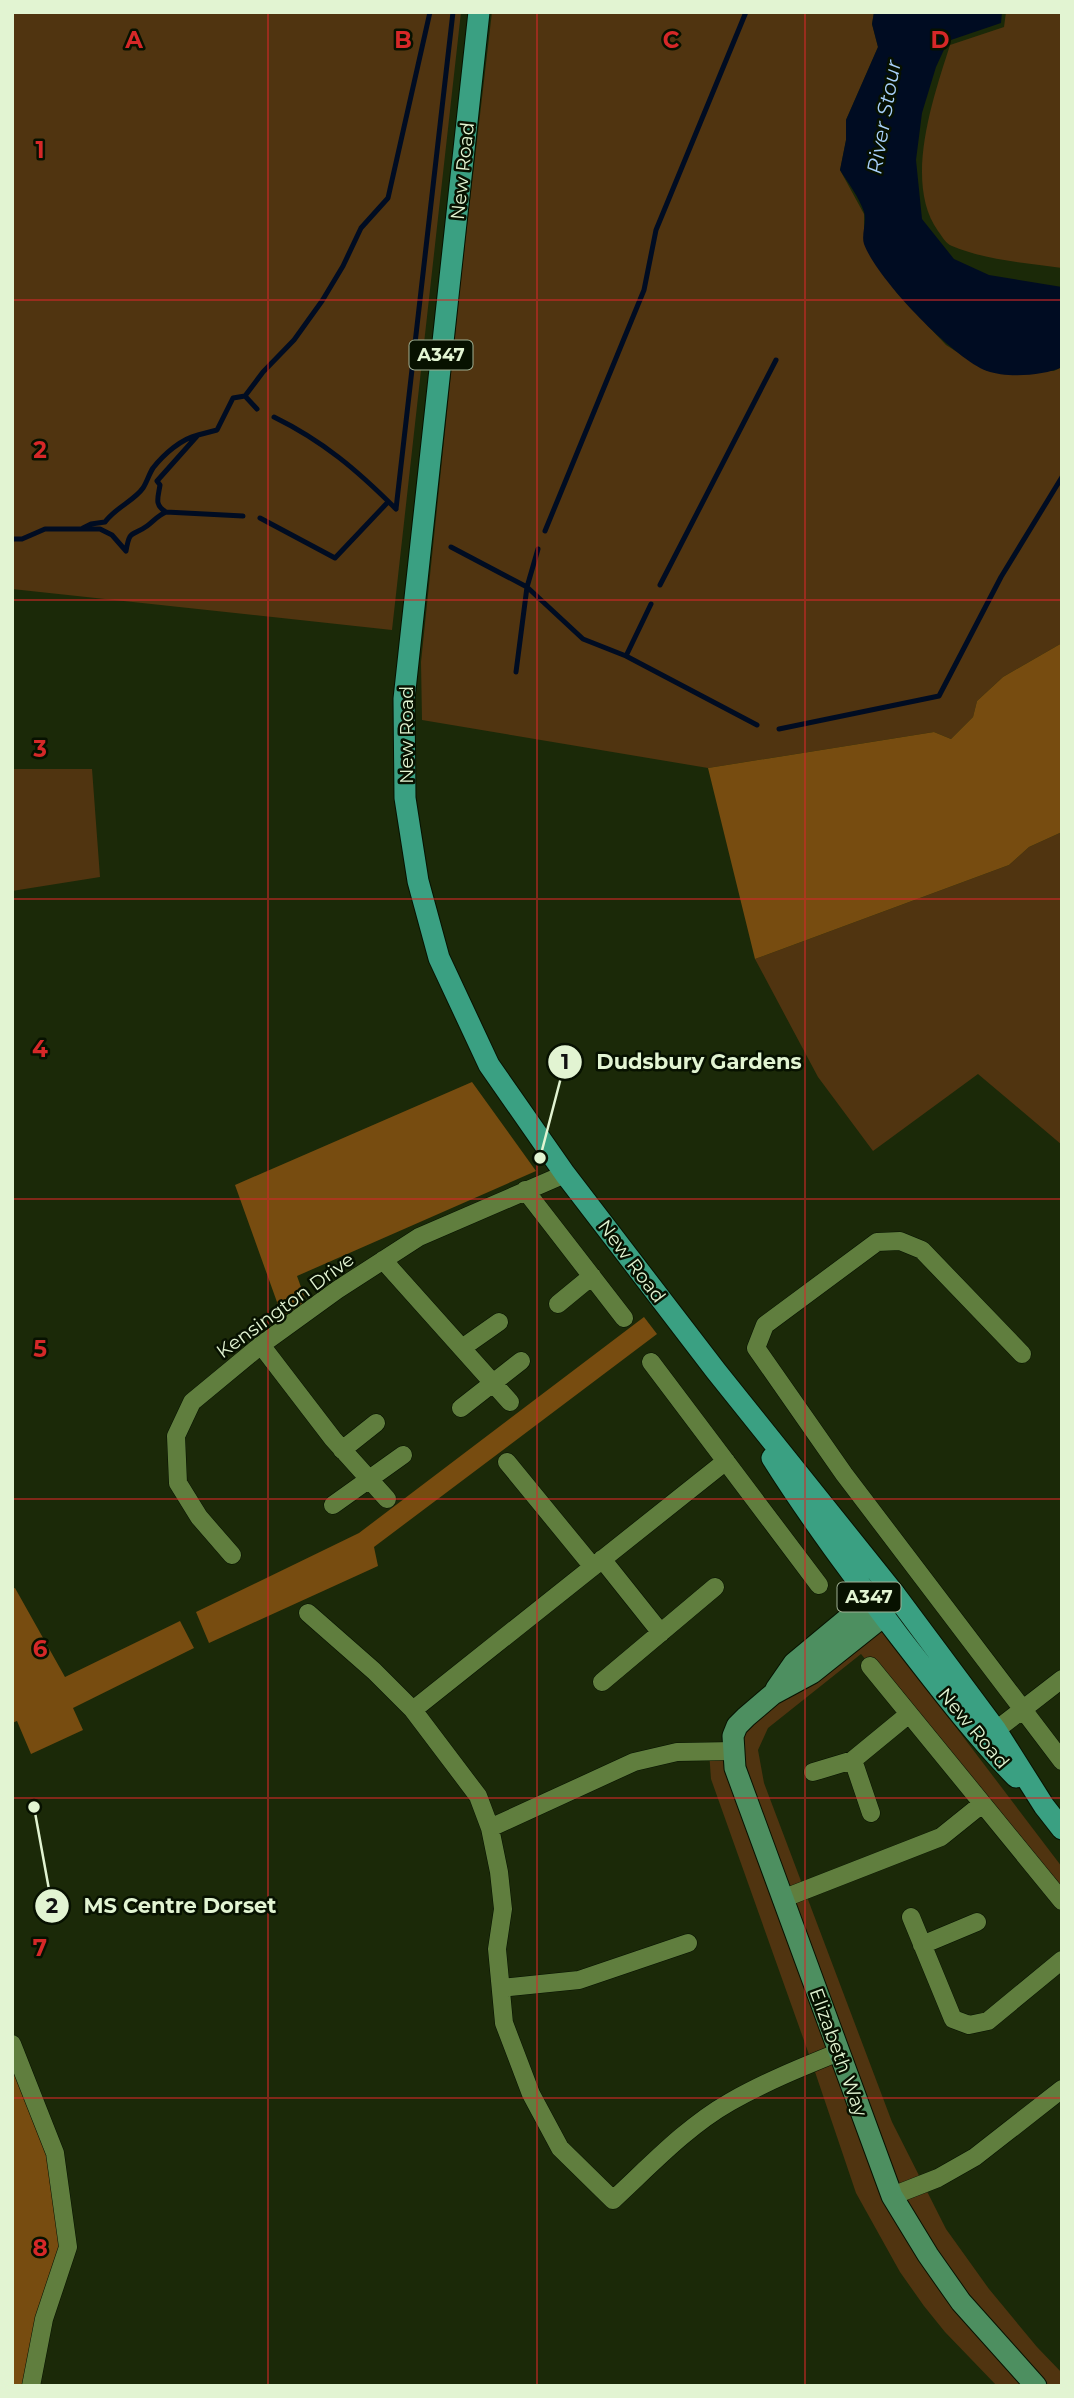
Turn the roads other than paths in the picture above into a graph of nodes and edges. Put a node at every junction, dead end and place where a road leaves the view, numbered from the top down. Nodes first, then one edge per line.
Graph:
1 (479, 12) edge
2 (565, 1174) junction
3 (525, 1190) junction
4 (383, 1260) junction
5 (592, 1276) junction
6 (558, 1304) dead end
7 (624, 1318) dead end
8 (499, 1322) dead end
9 (261, 1345) junction
10 (462, 1348) junction
11 (1022, 1354) dead end
12 (521, 1360) dead end
13 (651, 1362) dead end
14 (716, 1371) junction
15 (493, 1383) junction
16 (510, 1402) dead end
17 (461, 1408) dead end
18 (376, 1423) dead end
19 (342, 1450) junction
20 (403, 1455) dead end
21 (726, 1461) junction
22 (507, 1462) dead end
23 (370, 1480) junction
24 (387, 1499) dead end
25 (333, 1506) dead end
26 (232, 1555) dead end
27 (598, 1563) junction
28 (819, 1585) dead end
29 (715, 1587) dead end
30 (894, 1593) junction
31 (877, 1607) junction
32 (308, 1613) dead end
33 (661, 1633) junction
34 (870, 1666) dead end
35 (1062, 1679) edge
36 (602, 1682) dead end
37 (1023, 1709) junction
38 (413, 1710) junction
39 (909, 1714) junction
40 (989, 1736) junction
41 (734, 1751) junction
42 (853, 1760) junction
43 (1062, 1761) edge
44 (813, 1772) dead end
45 (982, 1804) junction
46 (871, 1813) dead end
47 (490, 1828) junction
48 (1062, 1829) edge
49 (782, 1899) junction
50 (1062, 1901) edge
51 (911, 1917) dead end
52 (977, 1922) dead end
53 (688, 1943) dead end
54 (922, 1945) junction
55 (1062, 1960) edge
56 (501, 1988) junction
57 (12, 2044) edge
58 (839, 2052) junction
59 (1062, 2089) edge
60 (892, 2196) junction
61 (31, 2386) edge
62 (1036, 2386) edge

1 - 2 main road, New Road / A347
2 - 3 street, Kensington Drive
2 - 14 main road, New Road / A347
3 - 4 street, Kensington Drive
3 - 5 street
4 - 9 street, Kensington Drive
4 - 10 street
5 - 6 street
5 - 7 street
8 - 10 street
9 - 19 street
9 - 26 street, Kensington Drive
10 - 15 street
11 - 37 street
12 - 15 street
13 - 21 street
14 - 30 main road, New Road / A347
14 - 31 main road, New Road / A347
15 - 16 street
15 - 17 street
18 - 19 street
19 - 23 street
20 - 23 street
21 - 27 street
21 - 28 street
22 - 27 street
23 - 24 street
23 - 25 street
27 - 33 street
27 - 38 street
29 - 33 street
30 - 31 street, Elizabeth Way
30 - 40 main road, New Road / A347
31 - 40 main road, New Road / A347
31 - 41 street, Elizabeth Way
32 - 38 street
33 - 36 street
34 - 39 street
35 - 37 street
37 - 40 street
37 - 43 street
38 - 47 street
39 - 42 street
39 - 45 street
40 - 48 main road, New Road / A347
41 - 47 street
41 - 49 street, Elizabeth Way
42 - 44 street
42 - 46 street
45 - 49 street
45 - 50 street
47 - 56 street
49 - 58 street, Elizabeth Way
51 - 54 street
52 - 54 street
53 - 56 street
54 - 55 street
56 - 58 street
57 - 61 street
58 - 60 street, Elizabeth Way
59 - 60 street
60 - 62 street, Elizabeth Way

